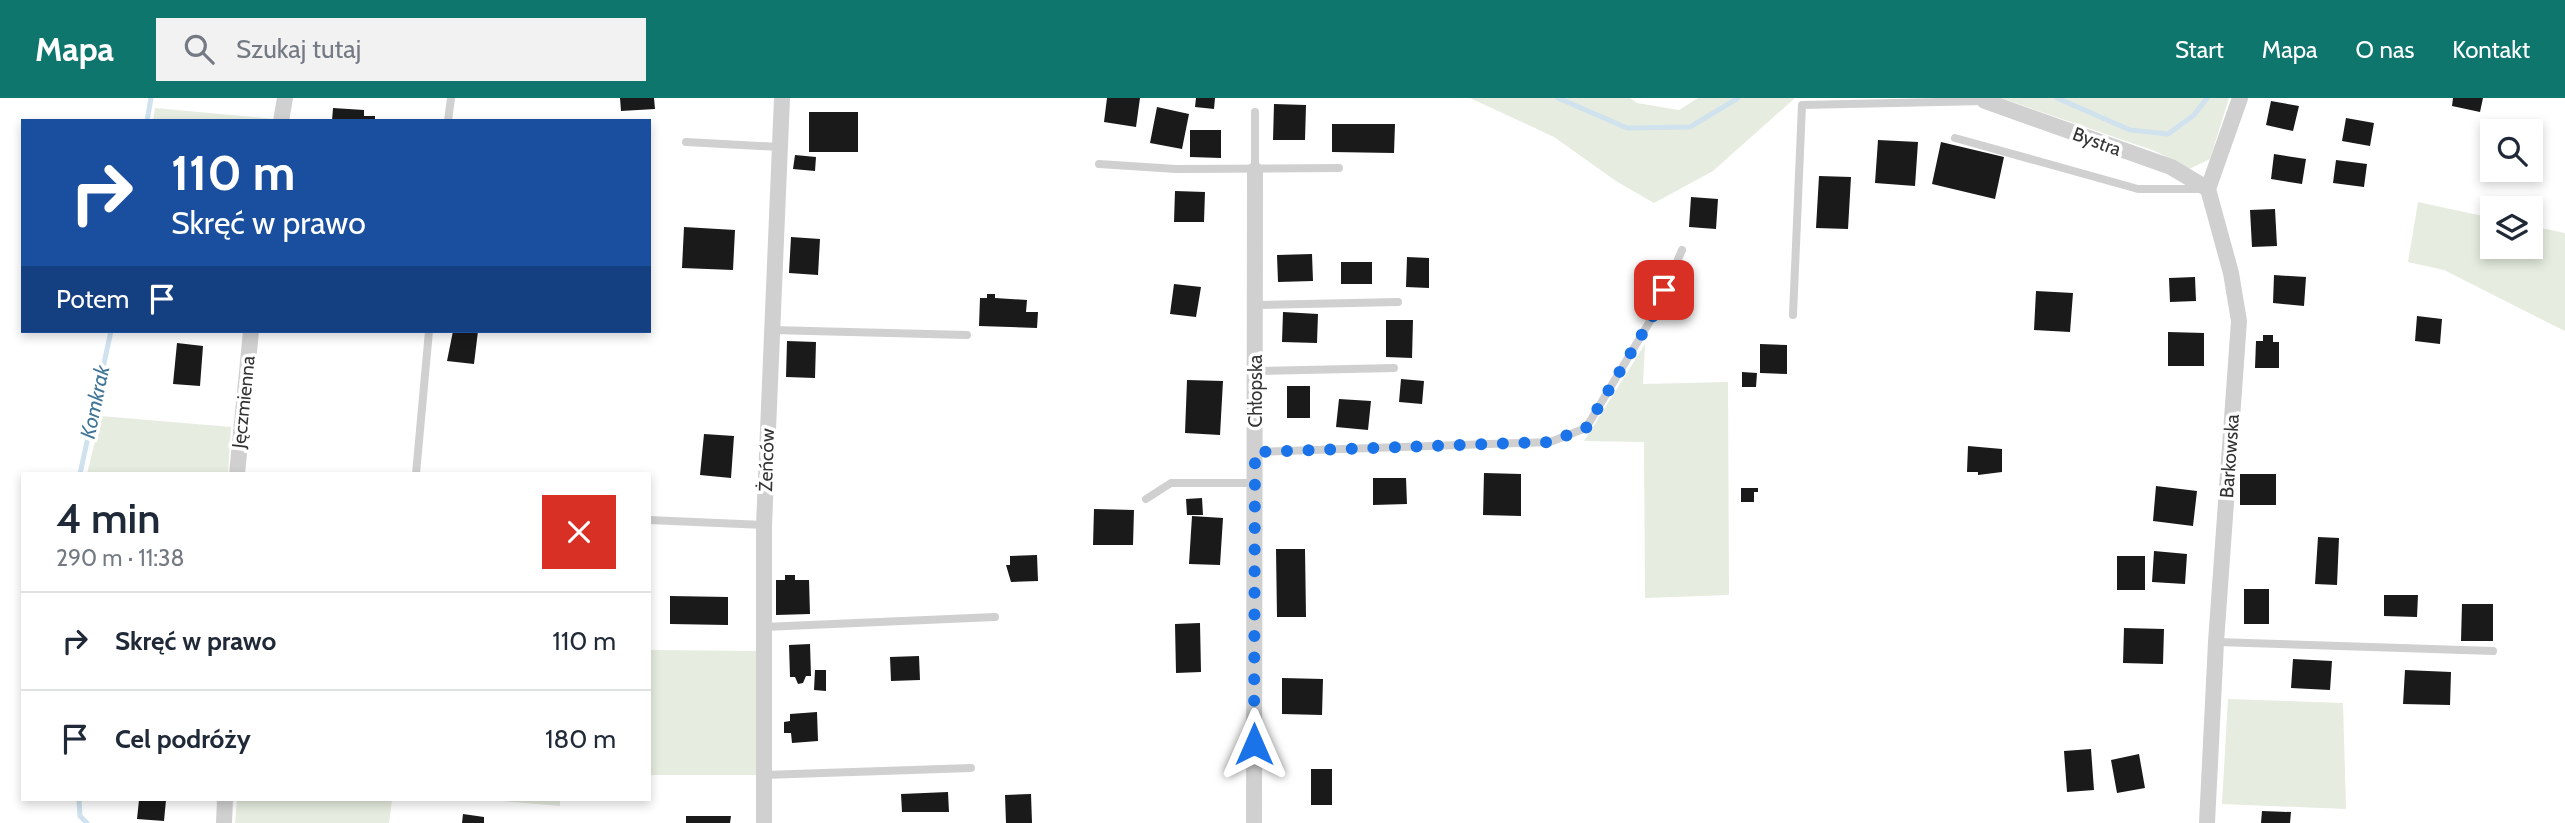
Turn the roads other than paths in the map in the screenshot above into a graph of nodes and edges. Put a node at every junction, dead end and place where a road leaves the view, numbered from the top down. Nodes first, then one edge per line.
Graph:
1 (285, 98) edge
2 (451, 98) edge
3 (782, 98) edge
4 (2240, 98) edge
5 (1985, 99) edge
6 (1255, 112) dead end
7 (281, 119) edge
8 (448, 119) edge
9 (1955, 138) dead end
10 (686, 142) dead end
11 (780, 147) junction
12 (1099, 164) dead end
13 (1339, 168) dead end
14 (1255, 170) junction
15 (2208, 189) junction
16 (1682, 250) dead end
17 (1398, 302) dead end
18 (1255, 305) junction
19 (1794, 315) dead end
20 (771, 331) junction
21 (251, 333) edge
22 (429, 333) edge
23 (967, 335) dead end
24 (1394, 368) dead end
25 (1255, 371) junction
26 (1255, 452) junction
27 (237, 472) edge
28 (415, 472) edge
29 (1254, 483) junction
30 (1146, 499) dead end
31 (651, 520) edge
32 (764, 525) junction
33 (995, 617) dead end
34 (764, 628) junction
35 (2216, 642) junction
36 (2493, 651) dead end
37 (971, 768) dead end
38 (764, 775) junction
39 (225, 801) edge
40 (223, 823) edge
41 (764, 823) edge
42 (1254, 823) edge
43 (2207, 823) edge

1 - 7 street
2 - 8 lane
3 - 11 street, Żeńców
4 - 15 street
5 - 15 street, Bystra
5 - 19 lane
6 - 14 lane
9 - 15 lane
10 - 11 lane
11 - 20 street, Żeńców
12 - 14 lane
13 - 14 lane
14 - 18 street, Chłopska
15 - 35 street, Barkowska
16 - 26 lane
17 - 18 lane
18 - 25 street, Chłopska
20 - 23 lane
20 - 32 street, Żeńców
21 - 27 street, Jęczmienna
22 - 28 lane
24 - 25 lane
25 - 26 street, Chłopska
26 - 29 street, Chłopska
29 - 30 lane
29 - 42 street, Chłopska
31 - 32 lane
32 - 34 street, Żeńców
33 - 34 lane
34 - 38 street, Żeńców
35 - 36 lane
35 - 43 street, Barkowska
37 - 38 lane
38 - 41 street, Żeńców
39 - 40 street

